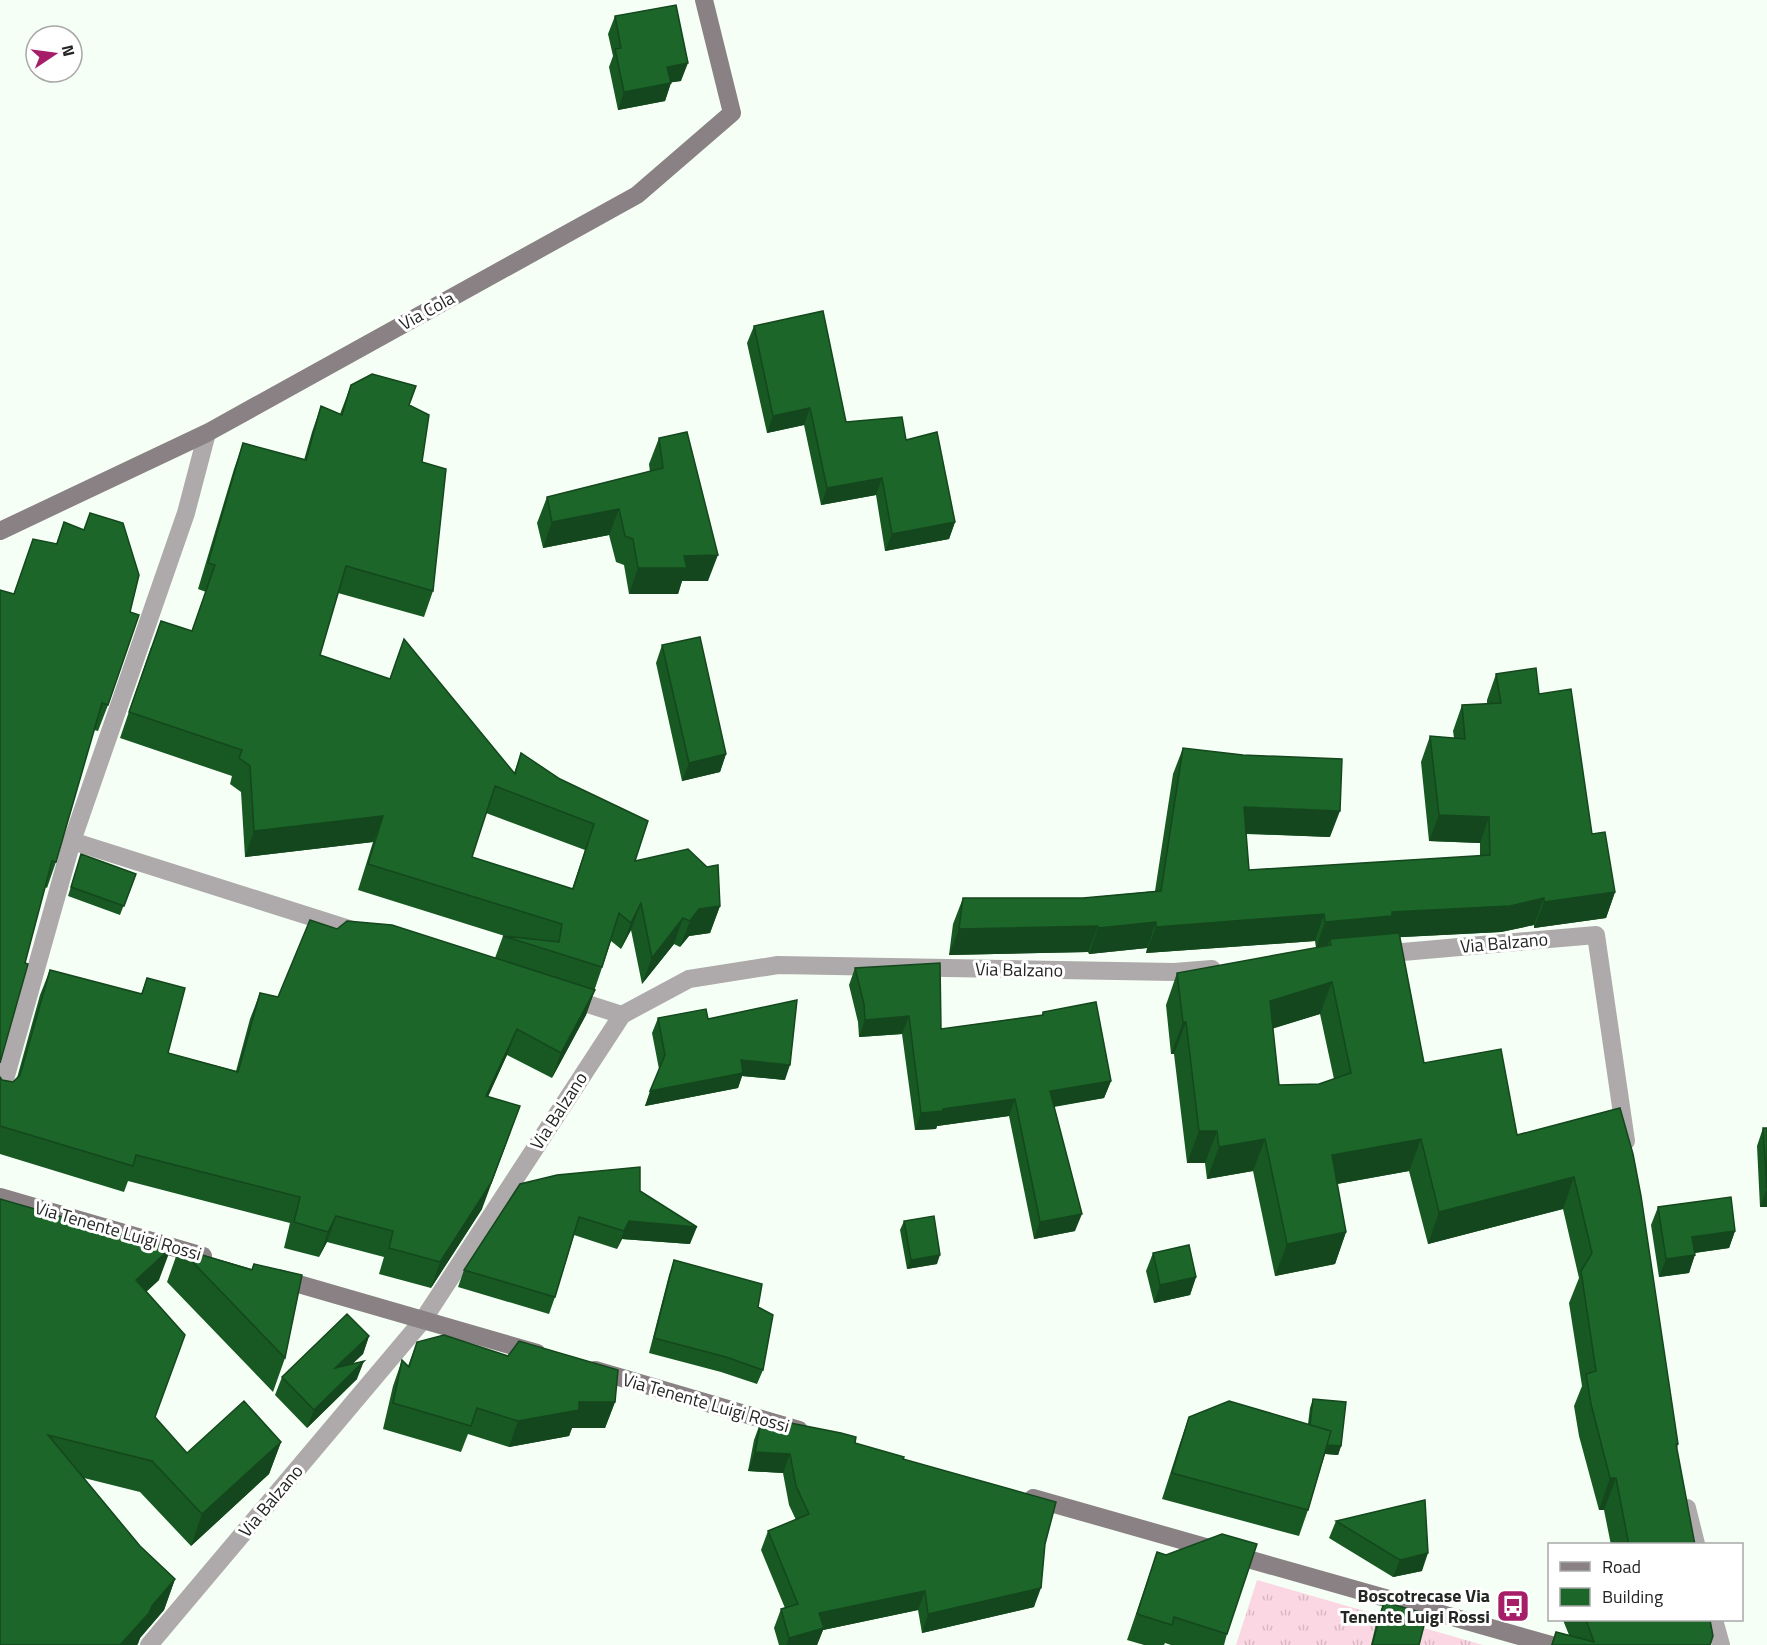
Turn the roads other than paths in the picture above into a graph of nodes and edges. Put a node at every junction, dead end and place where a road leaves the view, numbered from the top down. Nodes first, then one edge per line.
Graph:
1 (704, 0) edge
2 (207, 433) junction
3 (0, 531) edge
4 (72, 841) junction
5 (375, 937) edge
6 (1362, 956) edge
7 (1233, 967) edge
8 (554, 993) edge
9 (622, 1015) junction
10 (0, 1097) edge
11 (1629, 1158) edge
12 (0, 1197) edge
13 (217, 1260) edge
14 (263, 1274) edge
15 (423, 1320) junction
16 (549, 1357) edge
17 (584, 1367) edge
18 (814, 1434) edge
19 (1683, 1491) edge
20 (1020, 1494) edge
21 (1696, 1543) edge
22 (1714, 1621) edge
23 (149, 1645) edge
24 (1551, 1645) edge
25 (1721, 1645) edge

1 - 2 street, Via Cola
2 - 3 street, Via Cola
2 - 4 street
4 - 5 street
4 - 10 street
6 - 11 street, Via Balzano
7 - 9 street, Via Balzano
8 - 9 street
9 - 15 street, Via Balzano
12 - 13 street, Via Tenente Luigi Rossi
14 - 15 street
15 - 16 street
15 - 23 street, Via Balzano
17 - 18 street, Via Tenente Luigi Rossi
19 - 21 street
20 - 24 street
22 - 25 street

